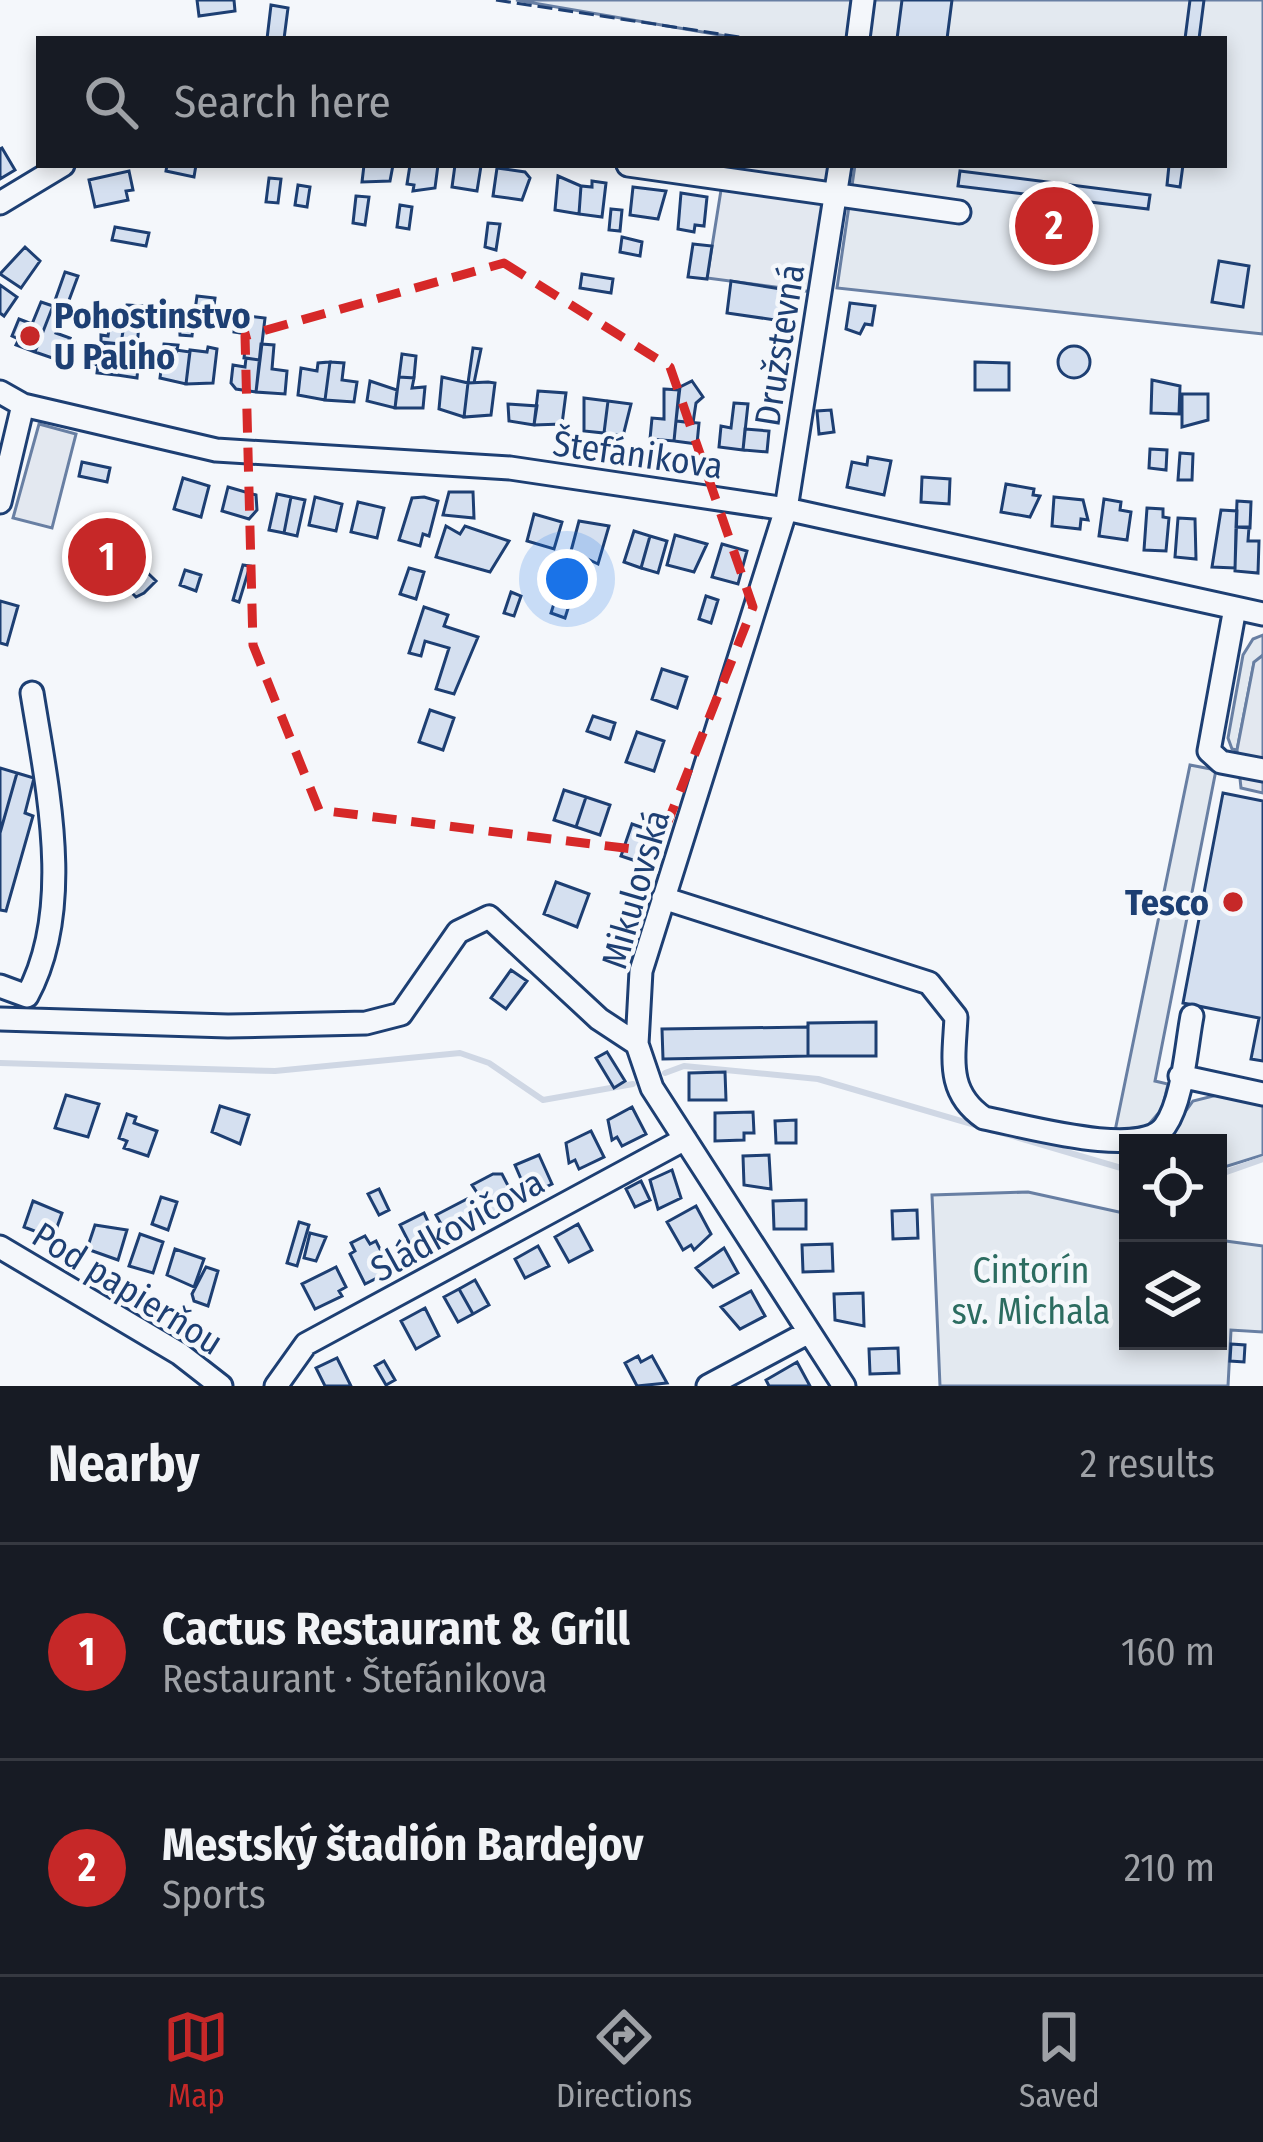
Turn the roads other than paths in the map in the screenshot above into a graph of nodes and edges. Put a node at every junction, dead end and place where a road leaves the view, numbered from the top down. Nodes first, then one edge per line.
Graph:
1 (863, 0) edge
2 (858, 36) edge
3 (57, 168) edge
4 (652, 168) edge
5 (840, 168) edge
6 (836, 191) junction
7 (0, 203) edge
8 (959, 212) dead end
9 (0, 392) edge
10 (23, 405) junction
11 (0, 502) edge
12 (786, 509) junction
13 (1235, 608) junction
14 (1263, 614) edge
15 (32, 693) dead end
16 (1263, 770) edge
17 (663, 898) junction
18 (0, 986) edge
19 (1192, 1016) dead end
20 (0, 1019) edge
21 (637, 1044) junction
22 (1180, 1076) junction
23 (1263, 1094) edge
24 (685, 1139) junction
25 (0, 1247) edge
26 (809, 1332) junction
27 (220, 1386) edge
28 (276, 1386) edge
29 (708, 1386) edge
30 (844, 1386) edge

1 - 2 street
3 - 7 street
4 - 6 street
5 - 6 street, Družstevná
6 - 8 street
6 - 12 street, Družstevná
9 - 10 street, Štefánikova
10 - 11 street
10 - 12 street, Štefánikova
12 - 13 street, Štefánikova
12 - 17 street, Mikulovská
13 - 14 street, Štefánikova
13 - 16 street
15 - 18 street
17 - 21 street, Mikulovská
17 - 22 street
19 - 22 street
20 - 21 street
21 - 24 street, Mikulovská
22 - 23 street
24 - 26 street, Mikulovská
24 - 28 street, Sládkovičova
25 - 27 street, Pod papierňou
26 - 29 street
26 - 30 street, Mikulovská

